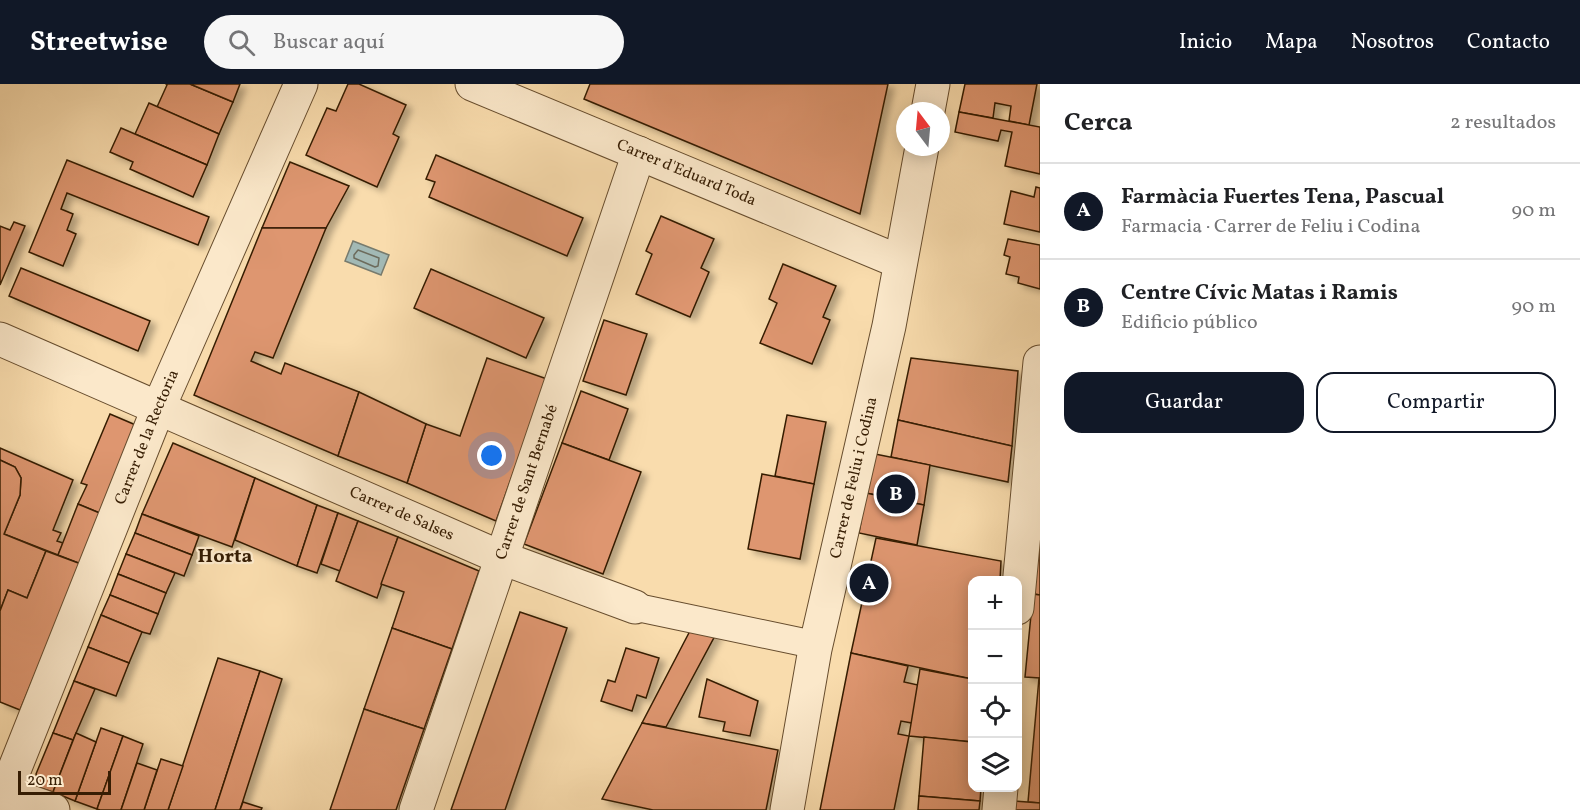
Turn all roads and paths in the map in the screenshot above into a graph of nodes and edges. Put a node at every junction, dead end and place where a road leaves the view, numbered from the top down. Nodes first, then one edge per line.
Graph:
1 (301, 84) edge
2 (472, 84) edge
3 (933, 84) edge
4 (930, 102) edge
5 (639, 153) junction
6 (920, 156) edge
7 (900, 262) junction
8 (0, 339) edge
9 (1040, 362) edge
10 (158, 409) junction
11 (502, 558) junction
12 (1020, 576) edge
13 (635, 607) joint
14 (816, 645) junction
15 (1001, 792) edge
16 (3, 798) edge
17 (53, 810) edge
18 (416, 810) edge
19 (787, 810) edge
20 (999, 810) edge

1 - 10 street, Carrer de la Rectoria
2 - 5 street, Carrer d'Eduard Toda
3 - 4 street
5 - 7 street, Carrer d'Eduard Toda
5 - 11 street, Carrer de Sant Bernabé
6 - 7 street, Carrer de Feliu i Codina
7 - 14 street, Carrer de Feliu i Codina
8 - 10 street, Carrer de Salses
9 - 12 street
10 - 11 street, Carrer de Salses
10 - 16 street, Carrer de la Rectoria
11 - 13 street, Carrer de Salses
11 - 18 street, Carrer de Sant Bernabé
13 - 14 street, Carrer de Salses
14 - 19 street, Carrer de Feliu i Codina
15 - 20 street
16 - 17 street

